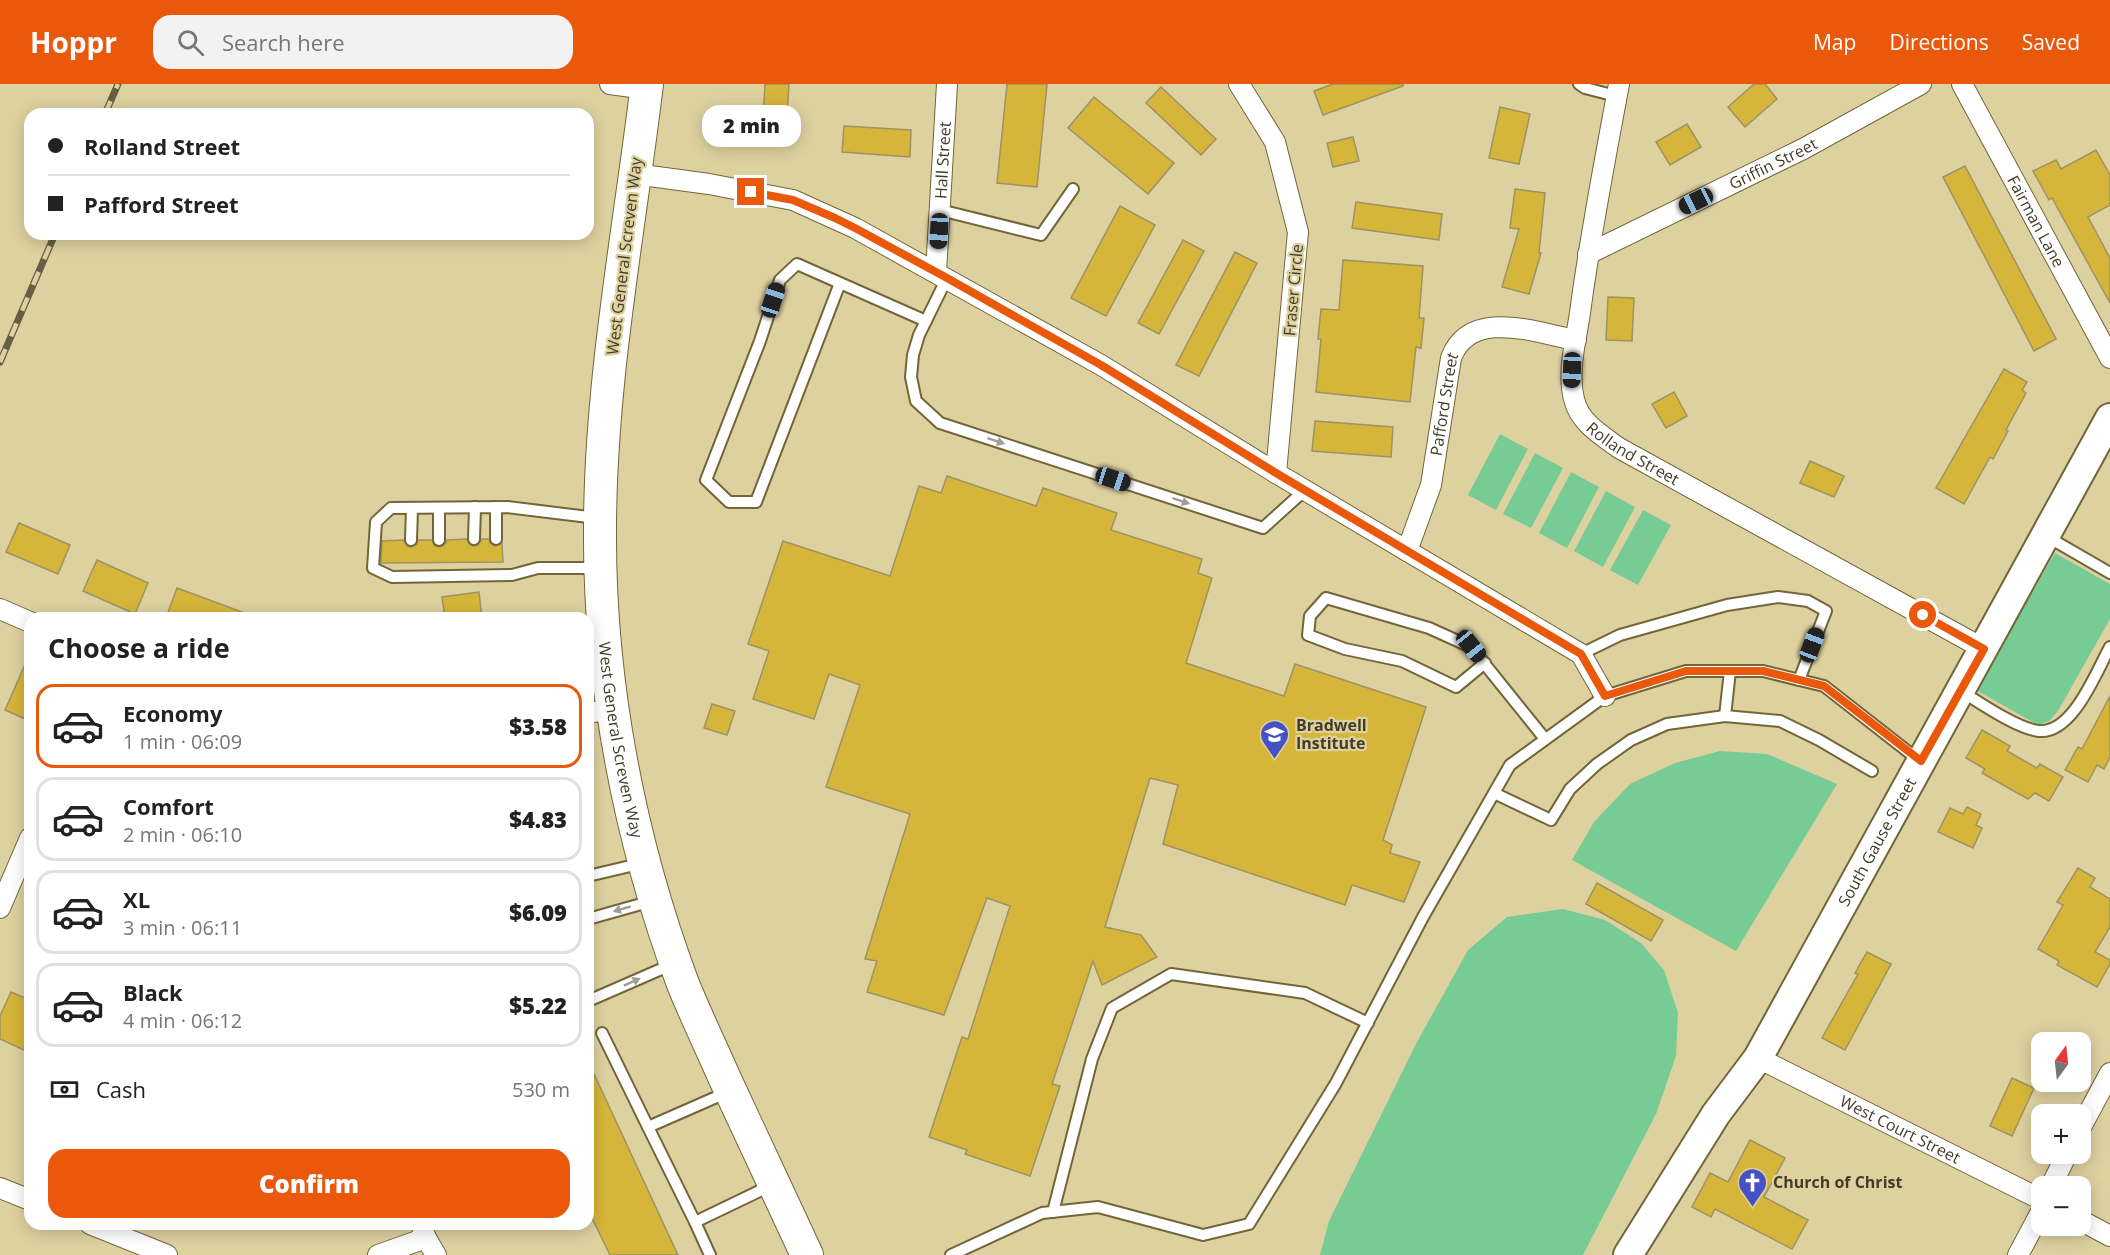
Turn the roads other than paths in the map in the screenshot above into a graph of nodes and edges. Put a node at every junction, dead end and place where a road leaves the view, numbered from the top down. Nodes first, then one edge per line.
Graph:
1 (610, 84) edge
2 (947, 84) edge
3 (1579, 84) edge
4 (1921, 84) edge
5 (1962, 84) edge
6 (1245, 86) edge
7 (647, 87) edge
8 (1618, 90) edge
9 (635, 174) junction
10 (1073, 189) dead end
11 (940, 210) junction
12 (1588, 254) junction
13 (941, 275) junction
14 (840, 283) junction
15 (926, 321) junction
16 (1576, 340) junction
17 (2110, 358) edge
18 (2110, 418) edge
19 (1276, 473) junction
20 (1305, 490) junction
21 (475, 507) junction
22 (496, 507) junction
23 (412, 508) junction
24 (439, 508) junction
25 (600, 519) junction
26 (2046, 536) junction
27 (474, 539) dead end
28 (496, 539) dead end
29 (411, 540) dead end
30 (439, 540) dead end
31 (1407, 551) junction
32 (495, 562) dead end
33 (440, 563) dead end
34 (474, 563) dead end
35 (410, 564) dead end
36 (601, 568) junction
37 (2110, 573) edge
38 (440, 576) junction
39 (474, 576) junction
40 (495, 576) junction
41 (410, 577) junction
42 (0, 609) edge
43 (24, 619) edge
44 (2110, 647) edge
45 (1984, 649) junction
46 (1581, 654) junction
47 (1485, 663) junction
48 (1730, 671) junction
49 (1799, 680) junction
50 (1960, 691) junction
51 (1605, 696) junction
52 (601, 711) edge
53 (1725, 716) junction
54 (1545, 739) junction
55 (1921, 761) junction
56 (1872, 771) dead end
57 (1494, 793) junction
58 (24, 852) edge
59 (644, 862) junction
60 (594, 874) edge
61 (655, 900) junction
62 (0, 908) edge
63 (594, 917) edge
64 (676, 963) junction
65 (594, 998) edge
66 (1368, 1023) junction
67 (602, 1033) dead end
68 (1758, 1058) junction
69 (2110, 1073) edge
70 (731, 1091) junction
71 (2091, 1108) edge
72 (648, 1126) junction
73 (774, 1184) junction
74 (0, 1188) edge
75 (2031, 1194) edge
76 (24, 1198) edge
77 (1053, 1212) junction
78 (695, 1222) junction
79 (2091, 1226) edge
80 (105, 1230) edge
81 (423, 1231) edge
82 (2031, 1231) edge
83 (2110, 1236) edge
84 (167, 1255) edge
85 (378, 1255) edge
86 (436, 1255) edge
87 (710, 1255) edge
88 (807, 1255) edge
89 (951, 1255) edge
90 (1628, 1255) edge
91 (2018, 1255) edge

1 - 7 street
2 - 11 street, Hall Street
3 - 8 lane
4 - 12 street, Griffin Street
5 - 17 street, Fairman Lane
6 - 19 street, Fraser Circle
7 - 9 main road, West General Screven Way
8 - 12 street, Rolland Street
9 - 13 street
9 - 25 main road, West General Screven Way
10 - 11 lane
11 - 13 street, Hall Street
12 - 16 street, Rolland Street
13 - 15 lane
13 - 19 street
14 - 14 lane
14 - 15 lane
15 -> 20 lane
16 - 31 street, Pafford Street
16 - 45 street, Rolland Street
18 - 26 street, South Gause Street
19 - 20 street
20 - 31 street
21 - 22 lane
21 - 24 lane
21 - 27 lane
22 - 25 lane
22 - 28 lane
23 - 24 lane
23 - 29 lane
23 - 41 lane
24 - 30 lane
25 - 36 main road, West General Screven Way
26 - 37 lane
26 - 45 street, South Gause Street
31 - 46 street
32 - 40 lane
33 - 38 lane
34 - 39 lane
35 - 41 lane
36 - 40 lane
36 - 52 main road, West General Screven Way
38 - 39 lane
38 - 41 lane
39 - 40 lane
42 - 43 street
44 - 50 lane
45 - 50 street, South Gause Street
46 - 49 lane
46 - 51 street
47 - 47 lane
47 - 54 lane
48 - 49 lane
48 - 51 lane
48 - 53 lane
49 - 55 lane
50 - 55 street, South Gause Street
51 - 54 lane
52 - 59 main road, West General Screven Way
53 - 56 lane
53 - 57 lane
54 - 57 lane
55 - 68 street, South Gause Street
57 - 66 lane
58 - 62 street
59 - 60 lane
59 - 61 main road, West General Screven Way
61 -> 63 lane
61 - 64 main road, West General Screven Way
65 -> 64 lane
64 - 70 main road, West General Screven Way
66 - 77 lane
66 - 77 lane
67 - 72 lane
68 - 75 street, West Court Street
68 - 90 street, South Gause Street
69 - 71 street
70 - 72 lane
70 - 73 main road, West General Screven Way
72 - 78 lane
73 - 78 lane
73 - 88 main road, West General Screven Way
74 - 76 street
77 - 89 lane
78 - 87 lane
79 - 83 street
80 - 84 street
81 - 85 street
81 - 86 street
82 - 91 street

